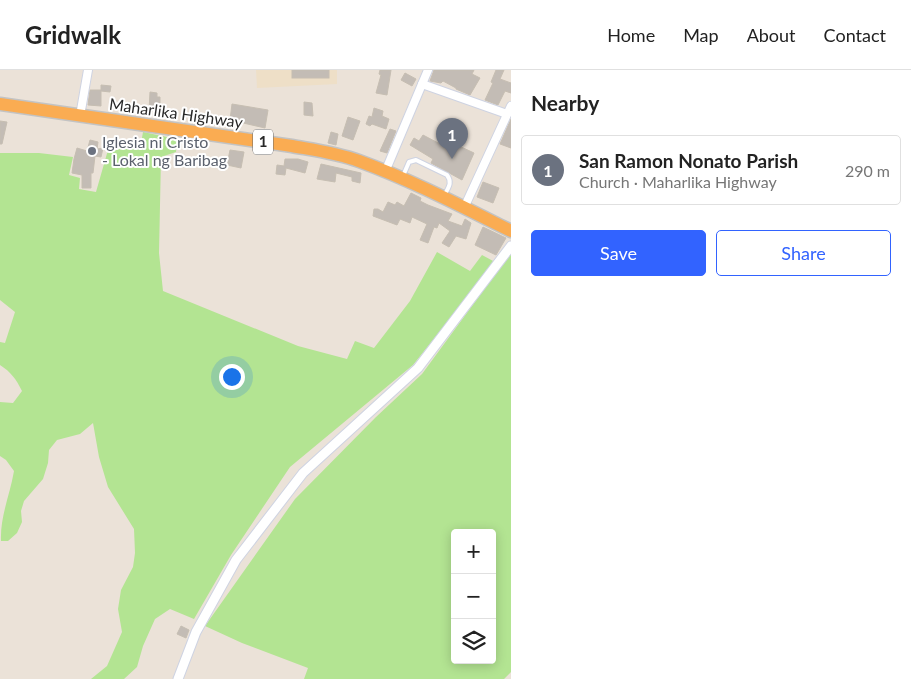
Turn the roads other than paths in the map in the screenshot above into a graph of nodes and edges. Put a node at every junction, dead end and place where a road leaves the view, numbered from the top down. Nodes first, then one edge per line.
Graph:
1 (88, 70) edge
2 (428, 70) edge
3 (422, 84) junction
4 (0, 104) edge
5 (511, 106) edge
6 (507, 114) junction
7 (80, 116) junction
8 (385, 172) junction
9 (401, 178) junction
10 (443, 198) junction
11 (464, 208) junction
12 (511, 231) edge
13 (511, 246) edge
14 (178, 679) edge

1 - 7 street
2 - 3 street
3 - 6 street
3 - 8 street
4 - 7 highway, Maharlika Highway / 1
5 - 6 street
6 - 11 street
7 - 8 highway, Maharlika Highway / 1
8 - 9 highway, Maharlika Highway / 1
9 - 10 highway, Maharlika Highway / 1
9 - 10 lane
10 - 11 highway, Maharlika Highway / 1
11 - 12 highway, Maharlika Highway / 1
13 - 14 street

